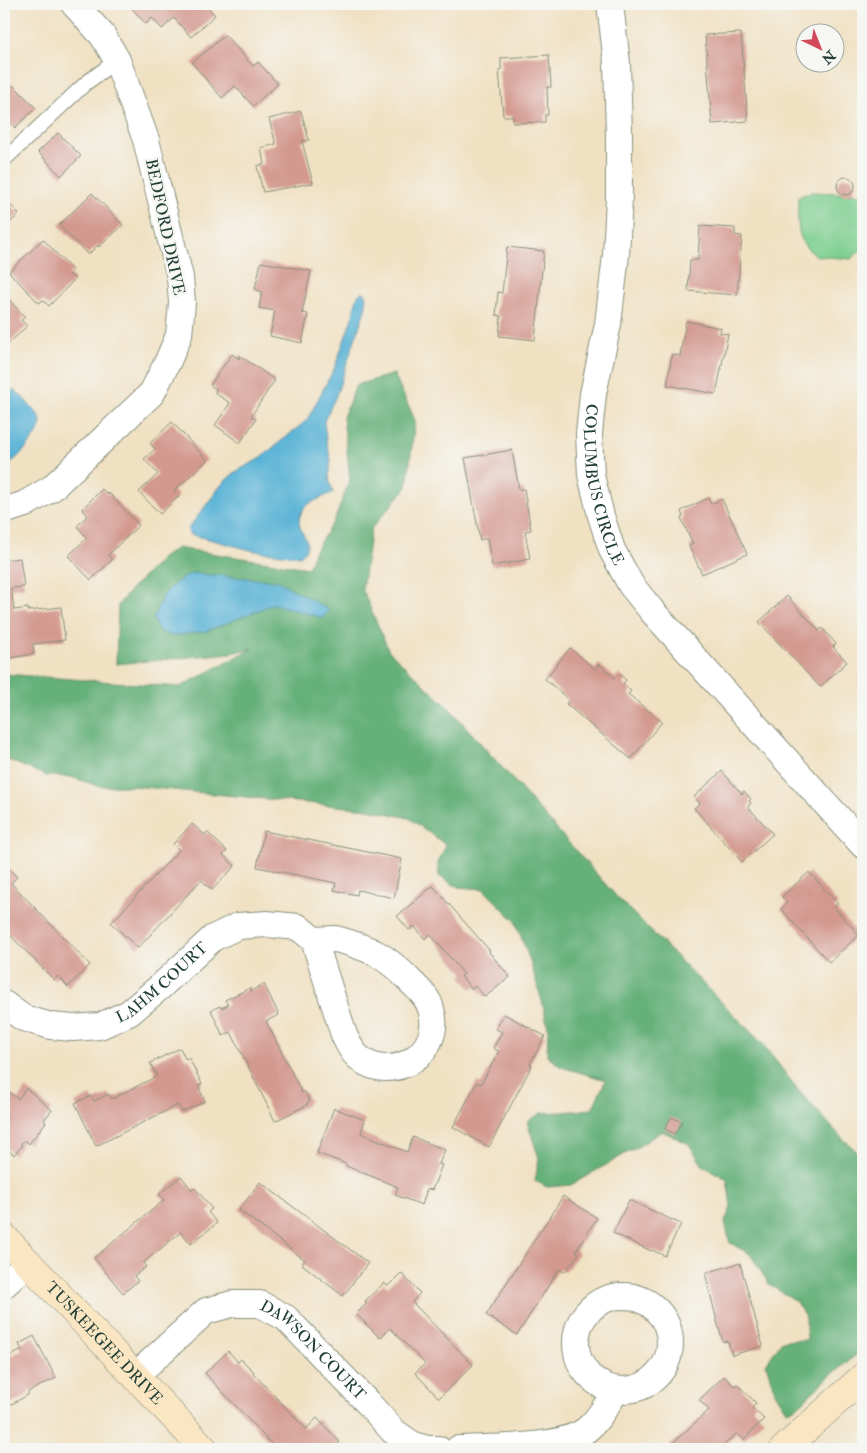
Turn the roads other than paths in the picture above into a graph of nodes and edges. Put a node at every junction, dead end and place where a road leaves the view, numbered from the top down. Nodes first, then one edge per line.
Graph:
1 (74, 4) edge
2 (610, 4) edge
3 (117, 60) junction
4 (4, 160) edge
5 (4, 512) edge
6 (863, 845) edge
7 (314, 940) junction
8 (4, 1004) edge
9 (4, 1237) edge
10 (28, 1263) junction
11 (4, 1285) edge
12 (135, 1376) junction
13 (863, 1377) edge
14 (616, 1391) dead end
15 (204, 1449) edge
16 (438, 1449) edge
17 (458, 1449) edge
18 (784, 1449) edge

1 - 3 street, BEDFORD DRIVE
2 - 6 street, COLUMBUS CIRCLE
3 - 4 lane
3 - 5 street, BEDFORD DRIVE
7 - 7 street
7 - 8 street, LAHM COURT
9 - 10 street, TUSKEEGEE DRIVE
10 - 11 street
10 - 12 street, TUSKEEGEE DRIVE
12 - 15 street, TUSKEEGEE DRIVE
12 - 16 street, DAWSON COURT
13 - 18 street
14 - 17 street

